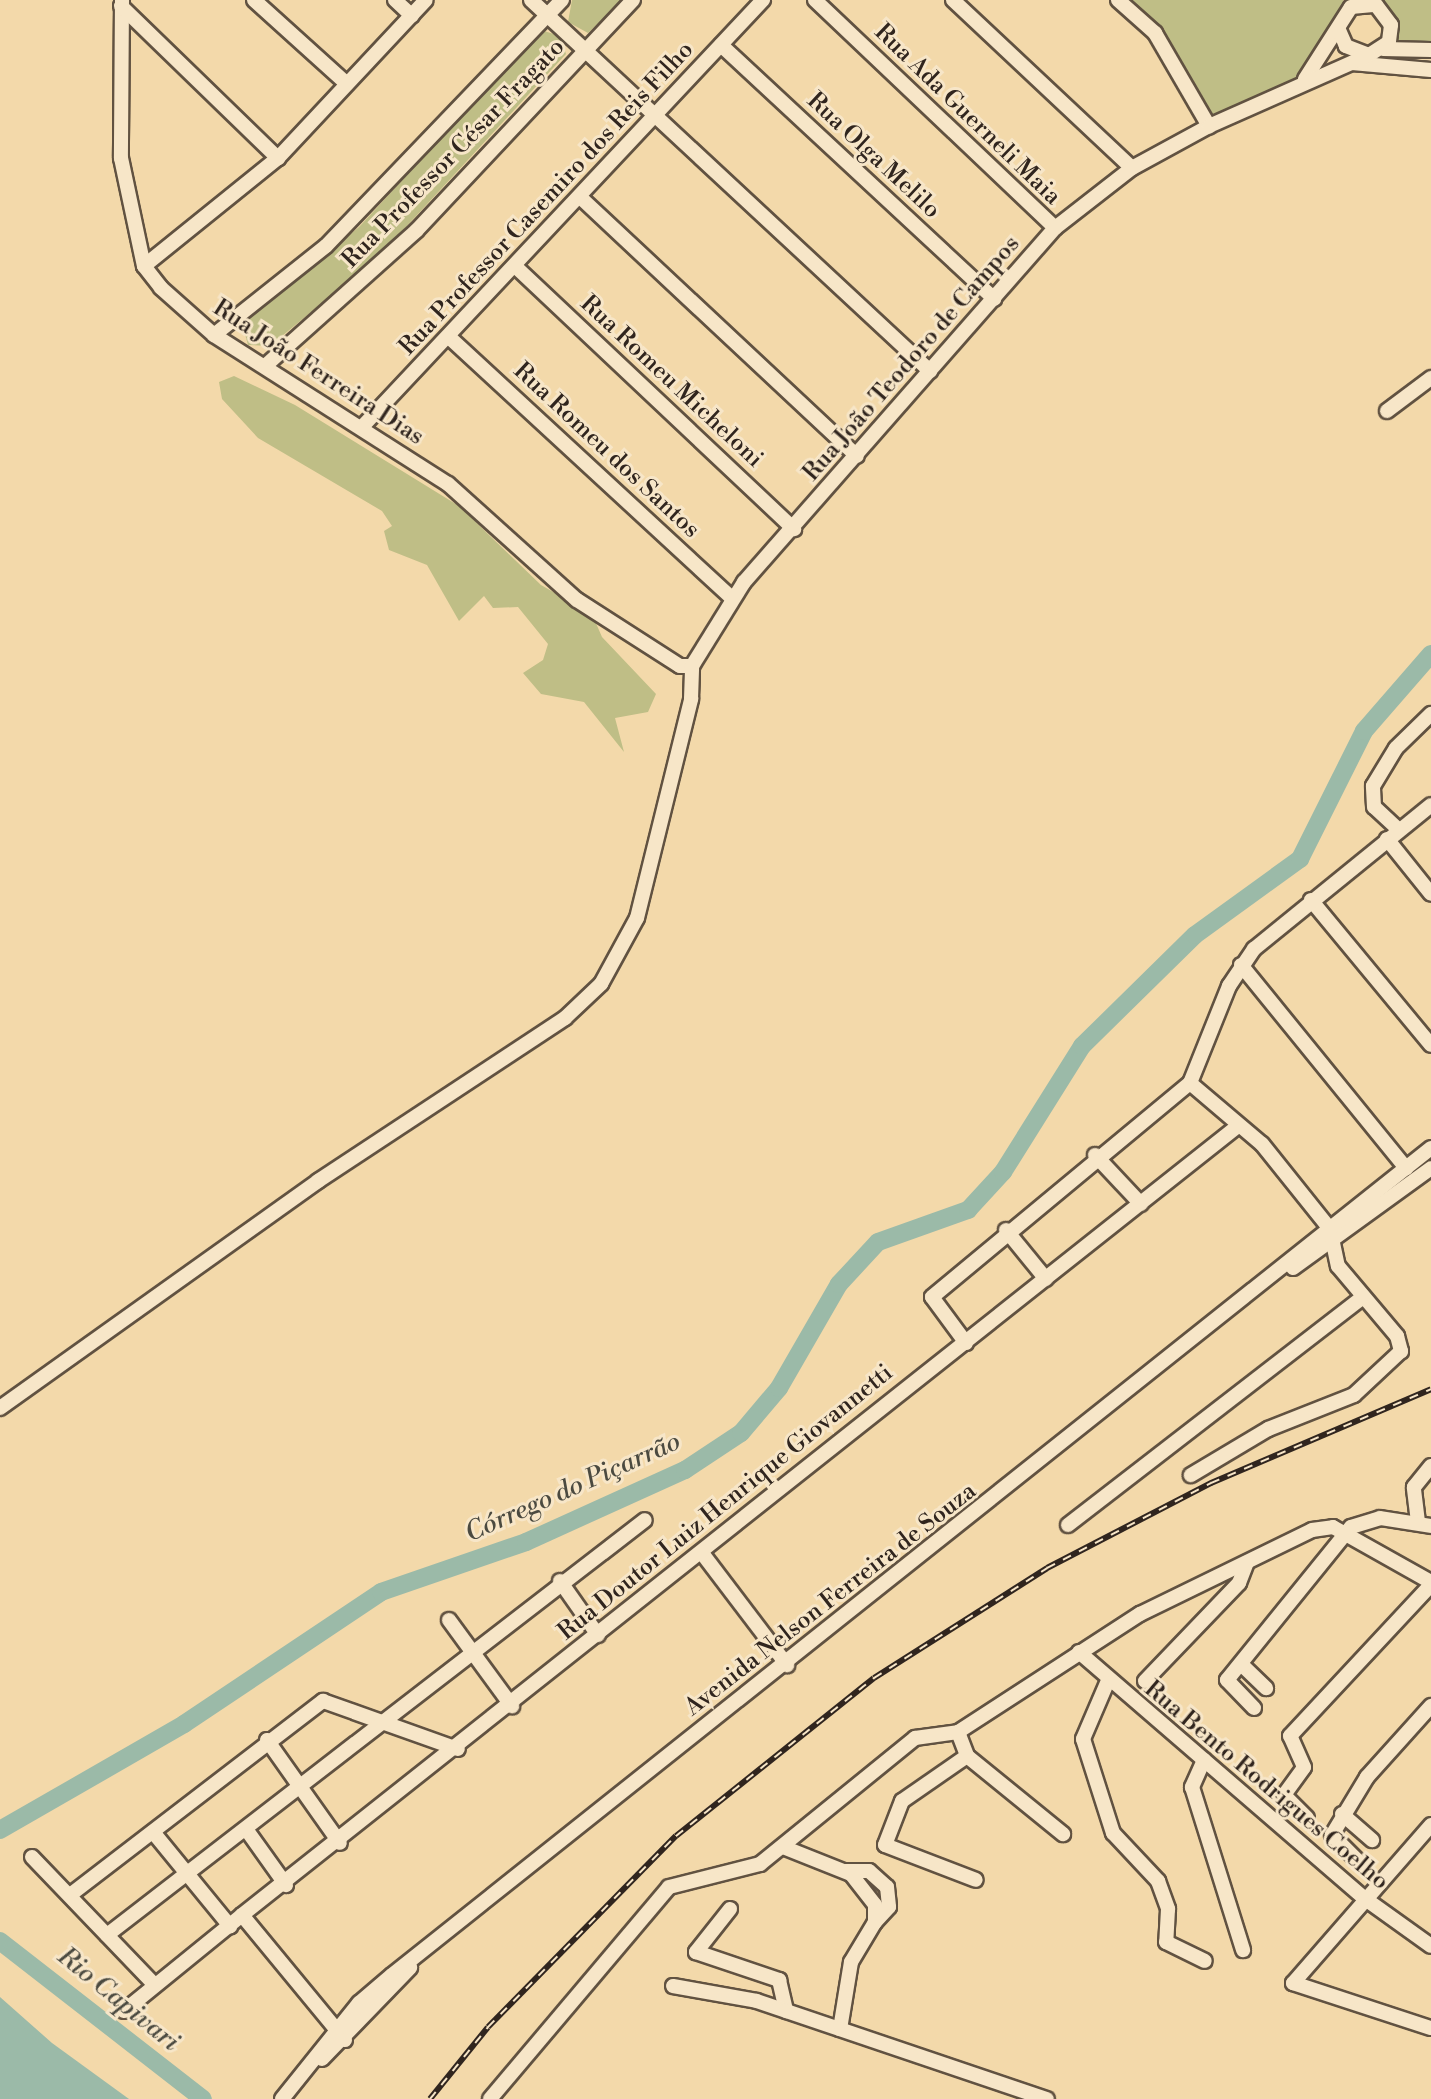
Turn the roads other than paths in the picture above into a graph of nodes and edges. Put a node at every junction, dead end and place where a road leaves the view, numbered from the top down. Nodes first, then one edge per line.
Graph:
1 (254, 0) edge
2 (395, 0) edge
3 (426, 0) edge
4 (531, 0) edge
5 (562, 0) edge
6 (633, 0) edge
7 (763, 0) edge
8 (815, 0) edge
9 (953, 0) edge
10 (1118, 0) edge
11 (121, 3) edge
12 (1344, 6) edge
13 (412, 16) junction
14 (548, 16) junction
15 (1339, 30) junction
16 (721, 45) junction
17 (1431, 50) edge
18 (1383, 51) junction
19 (585, 52) junction
20 (1351, 62) junction
21 (1396, 69) junction
22 (1431, 70) edge
23 (1304, 79) junction
24 (347, 84) junction
25 (656, 116) junction
26 (1209, 126) junction
27 (278, 158) junction
28 (1132, 168) junction
29 (580, 197) junction
30 (1055, 228) junction
31 (144, 266) junction
32 (517, 268) junction
33 (994, 299) junction
34 (214, 335) junction
35 (450, 338) junction
36 (265, 366) junction
37 (930, 371) junction
38 (1431, 378) edge
39 (1387, 411) dead end
40 (362, 427) junction
41 (857, 456) junction
42 (794, 529) junction
43 (732, 598) junction
44 (692, 666) junction
45 (1431, 714) edge
46 (1431, 805) edge
47 (1393, 834) junction
48 (1431, 894) edge
49 (1311, 900) junction
50 (1241, 965) junction
51 (1431, 1045) edge
52 (1190, 1083) junction
53 (1238, 1126) junction
54 (1431, 1148) edge
55 (1095, 1155) junction
56 (1406, 1168) junction
57 (1429, 1174) edge
58 (1141, 1204) junction
59 (1006, 1230) junction
60 (1332, 1236) junction
61 (1046, 1279) junction
62 (1363, 1297) junction
63 (966, 1343) junction
64 (0, 1408) edge
65 (1431, 1466) edge
66 (1191, 1475) dead end
67 (645, 1520) dead end
68 (1425, 1524) edge
69 (1068, 1525) dead end
70 (1346, 1534) junction
71 (702, 1553) junction
72 (1247, 1562) junction
73 (560, 1581) junction
74 (1431, 1583) edge
75 (449, 1620) dead end
76 (598, 1635) junction
77 (471, 1652) junction
78 (1079, 1652) junction
79 (1241, 1664) junction
80 (787, 1665) junction
81 (1145, 1681) dead end
82 (1107, 1683) junction
83 (1266, 1688) dead end
84 (512, 1706) junction
85 (1431, 1706) edge
86 (1254, 1708) dead end
87 (386, 1720) junction
88 (958, 1732) junction
89 (267, 1740) junction
90 (458, 1749) junction
91 (967, 1756) junction
92 (1204, 1760) junction
93 (301, 1788) junction
94 (1342, 1814) junction
95 (1307, 1818) dead end
96 (246, 1829) junction
97 (153, 1832) junction
98 (1063, 1834) dead end
99 (1428, 1834) edge
100 (1372, 1840) dead end
101 (340, 1843) junction
102 (783, 1847) junction
103 (32, 1857) dead end
104 (1360, 1863) dead end
105 (187, 1873) junction
106 (976, 1880) dead end
107 (286, 1885) junction
108 (70, 1895) junction
109 (1364, 1898) junction
110 (730, 1909) dead end
111 (242, 1915) junction
112 (230, 1926) junction
113 (107, 1935) junction
114 (1431, 1946) edge
115 (1243, 1950) dead end
116 (1205, 1961) dead end
117 (154, 1984) junction
118 (673, 1986) dead end
119 (124, 2011) dead end
120 (786, 2011) junction
121 (1431, 2028) edge
122 (840, 2029) junction
123 (341, 2034) junction
124 (289, 2093) edge
125 (490, 2099) edge
126 (1047, 2099) edge

1 - 24 street
2 - 13 street
3 - 13 street
4 - 14 street
5 - 14 street
6 - 19 street, Rua Professor César Fragato
7 - 16 street, Rua Professor Casemiro dos Reis Filho
8 - 30 street, Rua Ada Guerneli Maia
9 - 28 street
10 - 26 street
11 - 27 street
11 - 31 street
12 - 15 street
12 - 18 street
13 - 24 street
14 - 19 street
14 - 34 street
15 - 18 street
15 - 23 street
16 - 25 street, Rua Professor Casemiro dos Reis Filho
16 - 33 street, Rua Olga Melilo
17 - 18 street
18 - 20 street, Rua João Teodoro de Campos
18 - 21 street
19 - 25 street
19 - 36 street, Rua Professor César Fragato
20 - 21 street
20 - 23 street, Rua João Teodoro de Campos
21 - 22 street
23 - 26 street, Rua João Teodoro de Campos
24 - 27 street
25 - 29 street, Rua Professor Casemiro dos Reis Filho
25 - 37 street
26 - 28 street, Rua João Teodoro de Campos
27 - 31 street
28 - 30 street, Rua João Teodoro de Campos
29 - 32 street, Rua Professor Casemiro dos Reis Filho
29 - 41 street
30 - 33 street, Rua João Teodoro de Campos
31 - 34 street, Rua João Ferreira Dias
32 - 35 street, Rua Professor Casemiro dos Reis Filho
32 - 42 street, Rua Romeu Micheloni
33 - 37 street, Rua João Teodoro de Campos
34 - 36 street, Rua João Ferreira Dias
35 - 40 street, Rua Professor Casemiro dos Reis Filho
35 - 43 street, Rua Romeu dos Santos
36 - 40 street, Rua João Ferreira Dias
37 - 41 street, Rua João Teodoro de Campos
38 - 39 street
40 - 44 street, Rua João Ferreira Dias
41 - 42 street, Rua João Teodoro de Campos
42 - 43 street, Rua João Teodoro de Campos
43 - 44 street, Rua João Teodoro de Campos
44 - 64 street
45 - 47 street
46 - 47 street
47 - 48 street
47 - 49 street
49 - 50 street
49 - 51 street
50 - 52 street
50 - 56 street
52 - 53 street
52 - 55 street
53 - 58 street, Rua Doutor Luiz Henrique Giovannetti
53 - 60 street
54 - 56 street, Avenida Nelson Ferreira de Souza
55 - 58 street
55 - 59 street
56 - 60 street, Avenida Nelson Ferreira de Souza
57 - 60 street, Avenida Nelson Ferreira de Souza
58 - 61 street, Rua Doutor Luiz Henrique Giovannetti
59 - 61 street
59 - 63 street
60 - 62 street
60 - 80 street, Avenida Nelson Ferreira de Souza
61 - 63 street, Rua Doutor Luiz Henrique Giovannetti
62 - 66 street
62 - 69 street
63 - 71 street, Rua Doutor Luiz Henrique Giovannetti
65 - 68 street
67 - 73 street
68 - 70 street
70 - 72 street
70 - 74 street
70 - 79 street
71 - 76 street, Rua Doutor Luiz Henrique Giovannetti
71 - 80 street
72 - 78 street
72 - 81 street
73 - 76 street
73 - 77 street
74 - 95 street
75 - 77 street
76 - 84 street, Rua Doutor Luiz Henrique Giovannetti
77 - 84 street
77 - 87 street
78 - 82 street, Rua Bento Rodrigues Coelho
78 - 88 street
79 - 83 street
79 - 86 street
80 - 123 street, Avenida Nelson Ferreira de Souza
82 - 92 street, Rua Bento Rodrigues Coelho
82 - 116 street
84 - 90 street, Rua Doutor Luiz Henrique Giovannetti
85 - 94 street
87 - 89 street
87 - 90 street
87 - 93 street
88 - 91 street
88 - 102 street
89 - 93 street
89 - 97 street
90 - 101 street, Rua Doutor Luiz Henrique Giovannetti
91 - 98 street
91 - 106 street
92 - 109 street, Rua Bento Rodrigues Coelho
92 - 115 street
93 - 96 street
93 - 101 street
94 - 100 street
94 - 104 street
96 - 105 street
96 - 107 street
97 - 105 street
97 - 108 street
99 - 109 street
101 - 107 street, Rua Doutor Luiz Henrique Giovannetti
102 - 122 street
102 - 125 street
103 - 108 street
105 - 112 street
105 - 113 street
107 - 111 street, Rua Doutor Luiz Henrique Giovannetti
108 - 113 street
109 - 114 street, Rua Bento Rodrigues Coelho
109 - 121 street
110 - 120 street
111 - 112 street, Rua Doutor Luiz Henrique Giovannetti
111 - 123 street
112 - 117 street, Rua Doutor Luiz Henrique Giovannetti
113 - 117 street
117 - 119 street, Rua Doutor Luiz Henrique Giovannetti
118 - 120 street
120 - 122 street
122 - 126 street
123 - 124 street, Avenida Nelson Ferreira de Souza

